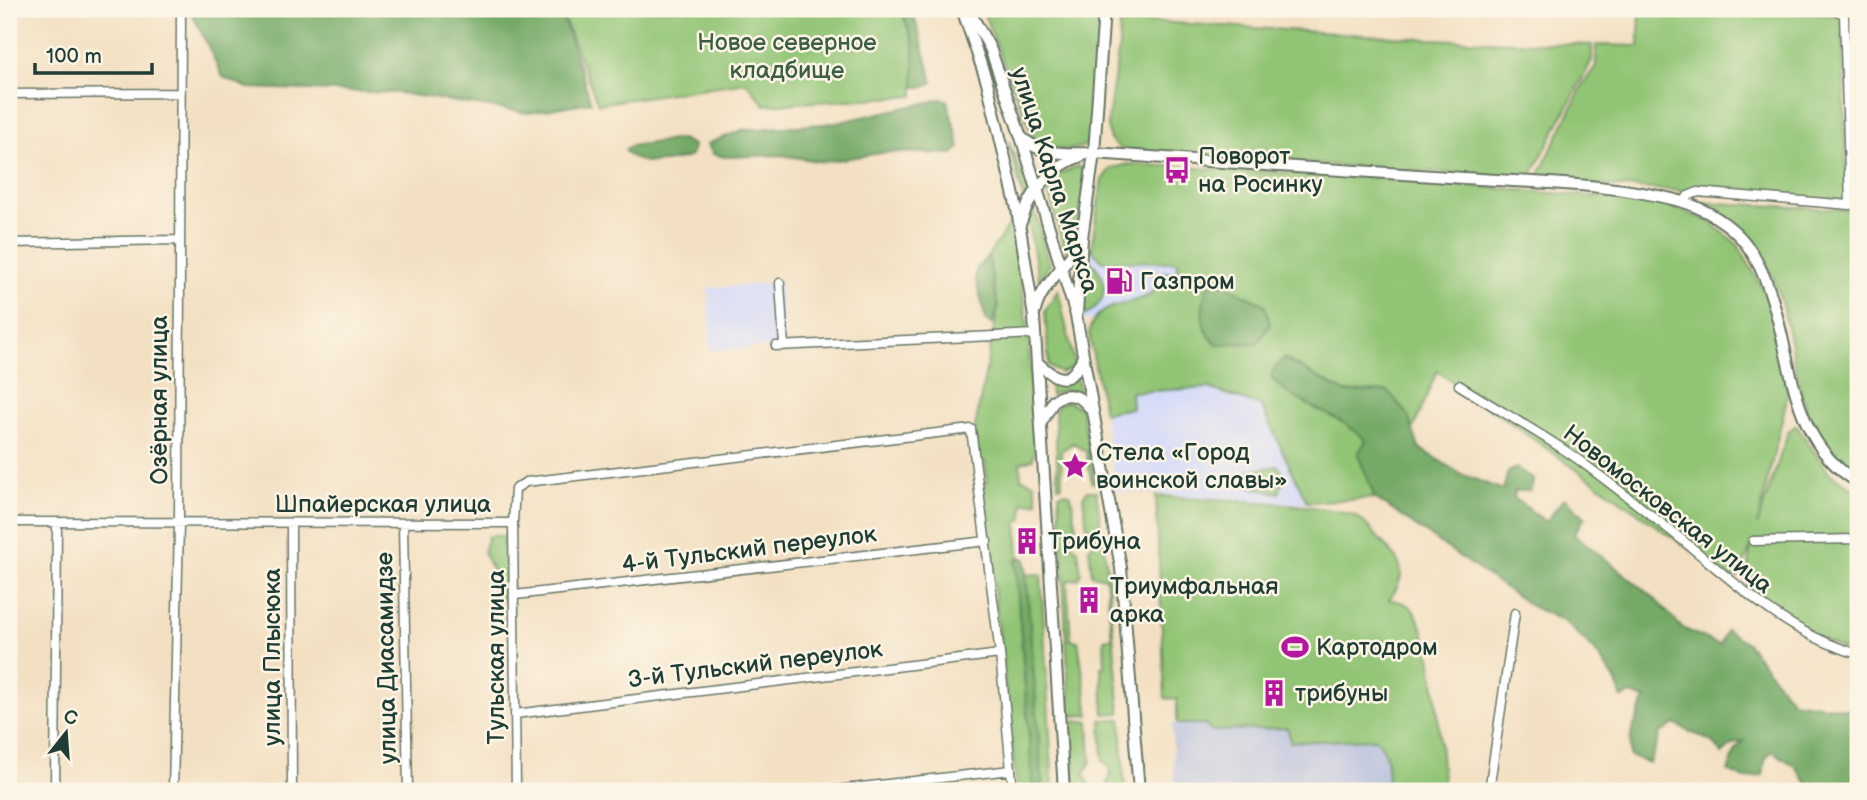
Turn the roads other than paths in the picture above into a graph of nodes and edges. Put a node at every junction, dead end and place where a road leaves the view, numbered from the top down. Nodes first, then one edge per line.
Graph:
1 (181, 9) edge
2 (962, 9) edge
3 (968, 9) edge
4 (1104, 9) edge
5 (1790, 9) edge
6 (180, 93) junction
7 (9, 94) edge
8 (1021, 137) junction
9 (1094, 153) junction
10 (1038, 189) junction
11 (1684, 202) junction
12 (1020, 225) junction
13 (1082, 238) junction
14 (178, 240) junction
15 (9, 243) edge
16 (1061, 270) junction
17 (780, 283) dead end
18 (1076, 315) junction
19 (1034, 317) junction
20 (1035, 334) junction
21 (1083, 356) junction
22 (1037, 362) junction
23 (1459, 385) dead end
24 (1096, 419) junction
25 (1041, 426) junction
26 (1858, 482) edge
27 (9, 522) edge
28 (57, 523) junction
29 (291, 523) junction
30 (513, 523) junction
31 (179, 524) junction
32 (403, 525) junction
33 (1858, 539) edge
34 (987, 541) junction
35 (1753, 541) dead end
36 (515, 595) junction
37 (1515, 612) dead end
38 (1000, 654) junction
39 (1858, 654) edge
40 (515, 713) junction
41 (1011, 769) junction
42 (55, 791) edge
43 (173, 791) edge
44 (292, 791) edge
45 (408, 791) edge
46 (516, 791) edge
47 (826, 791) edge
48 (1013, 791) edge
49 (1063, 791) edge
50 (1139, 791) edge
51 (1489, 791) edge

1 - 6 street, Озёрная улица
2 - 12 main road
3 - 8 main road, улица Карла Маркса
4 - 9 main road, улица Карла Маркса
5 - 11 street
6 - 7 street
6 - 14 street, Озёрная улица
8 - 9 main road
8 - 10 main road, улица Карла Маркса
9 - 10 main road
9 - 11 main road
9 - 13 main road, улица Карла Маркса
10 - 12 main road
10 - 16 main road, улица Карла Маркса
11 - 26 main road
12 - 19 main road
13 - 16 main road
13 - 18 main road, улица Карла Маркса
14 - 15 street
14 - 31 street, Озёрная улица
16 - 18 main road, улица Карла Маркса
16 - 19 main road
17 - 20 street
18 - 21 main road
19 - 20 main road
20 - 22 main road
21 - 22 main road
21 - 24 main road
22 - 25 main road
23 - 39 street, Новомосковская улица
24 - 25 main road
24 - 50 main road
25 - 49 main road
27 - 28 street, Шпайерская улица
28 - 31 street, Шпайерская улица
28 - 42 street
29 - 31 street, Шпайерская улица
29 - 32 street, Шпайерская улица
29 - 44 street, улица Плысюка
30 - 32 street, Шпайерская улица
30 - 34 street, Шпайерская улица
30 - 36 street, Тульская улица
31 - 43 street, Озёрная улица
32 - 45 street, улица Диасамидзе
33 - 35 street
34 - 36 street, 4-й Тульский переулок
34 - 38 street
36 - 40 street, Тульская улица
37 - 51 street
38 - 40 street, 3-й Тульский переулок
38 - 41 street
40 - 46 street, Тульская улица
41 - 47 street
41 - 48 street

